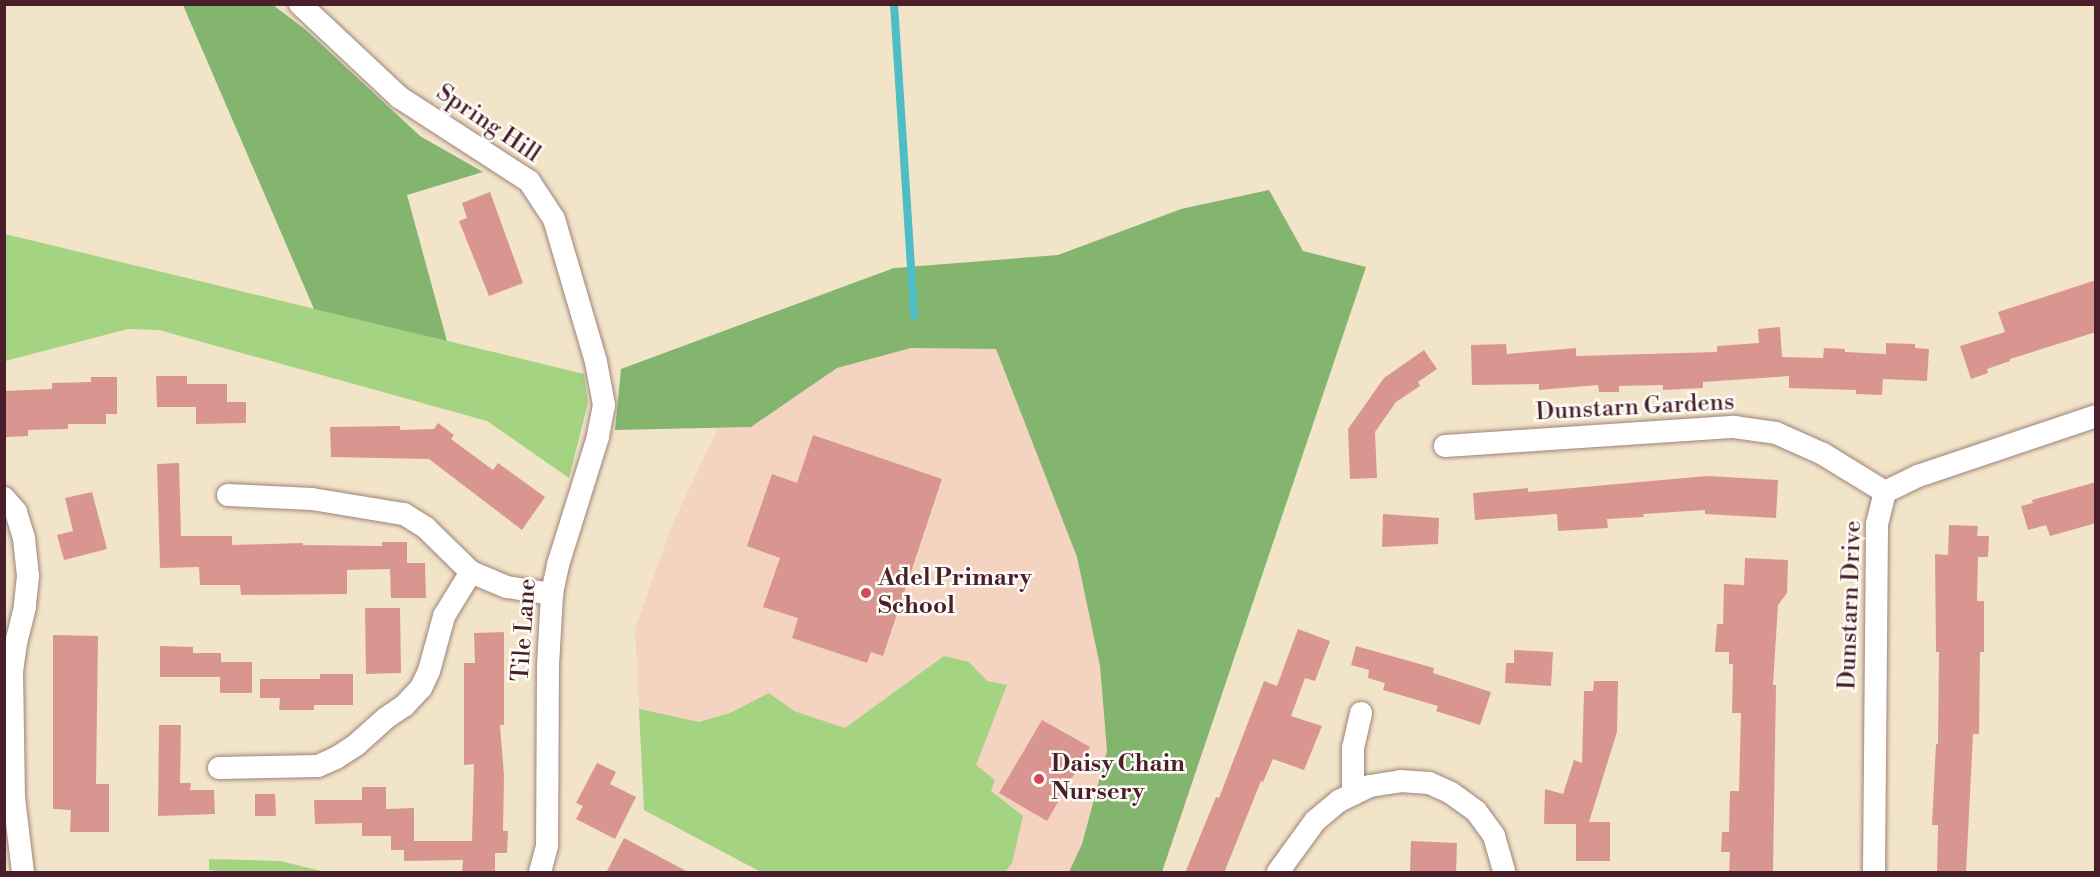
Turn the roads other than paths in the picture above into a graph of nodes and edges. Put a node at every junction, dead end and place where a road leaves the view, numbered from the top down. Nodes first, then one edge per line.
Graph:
1 (300, 4) edge
2 (596, 362) joint
3 (2096, 416) edge
4 (1445, 446) dead end
5 (1885, 492) junction
6 (228, 495) dead end
7 (4, 498) edge
8 (471, 572) junction
9 (552, 594) junction
10 (1360, 713) dead end
11 (9, 764) edge
12 (219, 768) dead end
13 (1353, 794) junction
14 (23, 873) edge
15 (540, 873) edge
16 (1278, 873) edge
17 (1504, 873) edge
18 (1874, 873) edge

1 - 2 street, Spring Hill
2 - 9 street, Tile Lane
3 - 5 street, Dunstarn Drive
4 - 5 street, Dunstarn Gardens
5 - 18 street, Dunstarn Drive
6 - 8 street
7 - 11 street
8 - 9 street
8 - 12 street
9 - 15 street, Tile Lane
10 - 13 street
11 - 14 street
13 - 16 street
13 - 17 street

